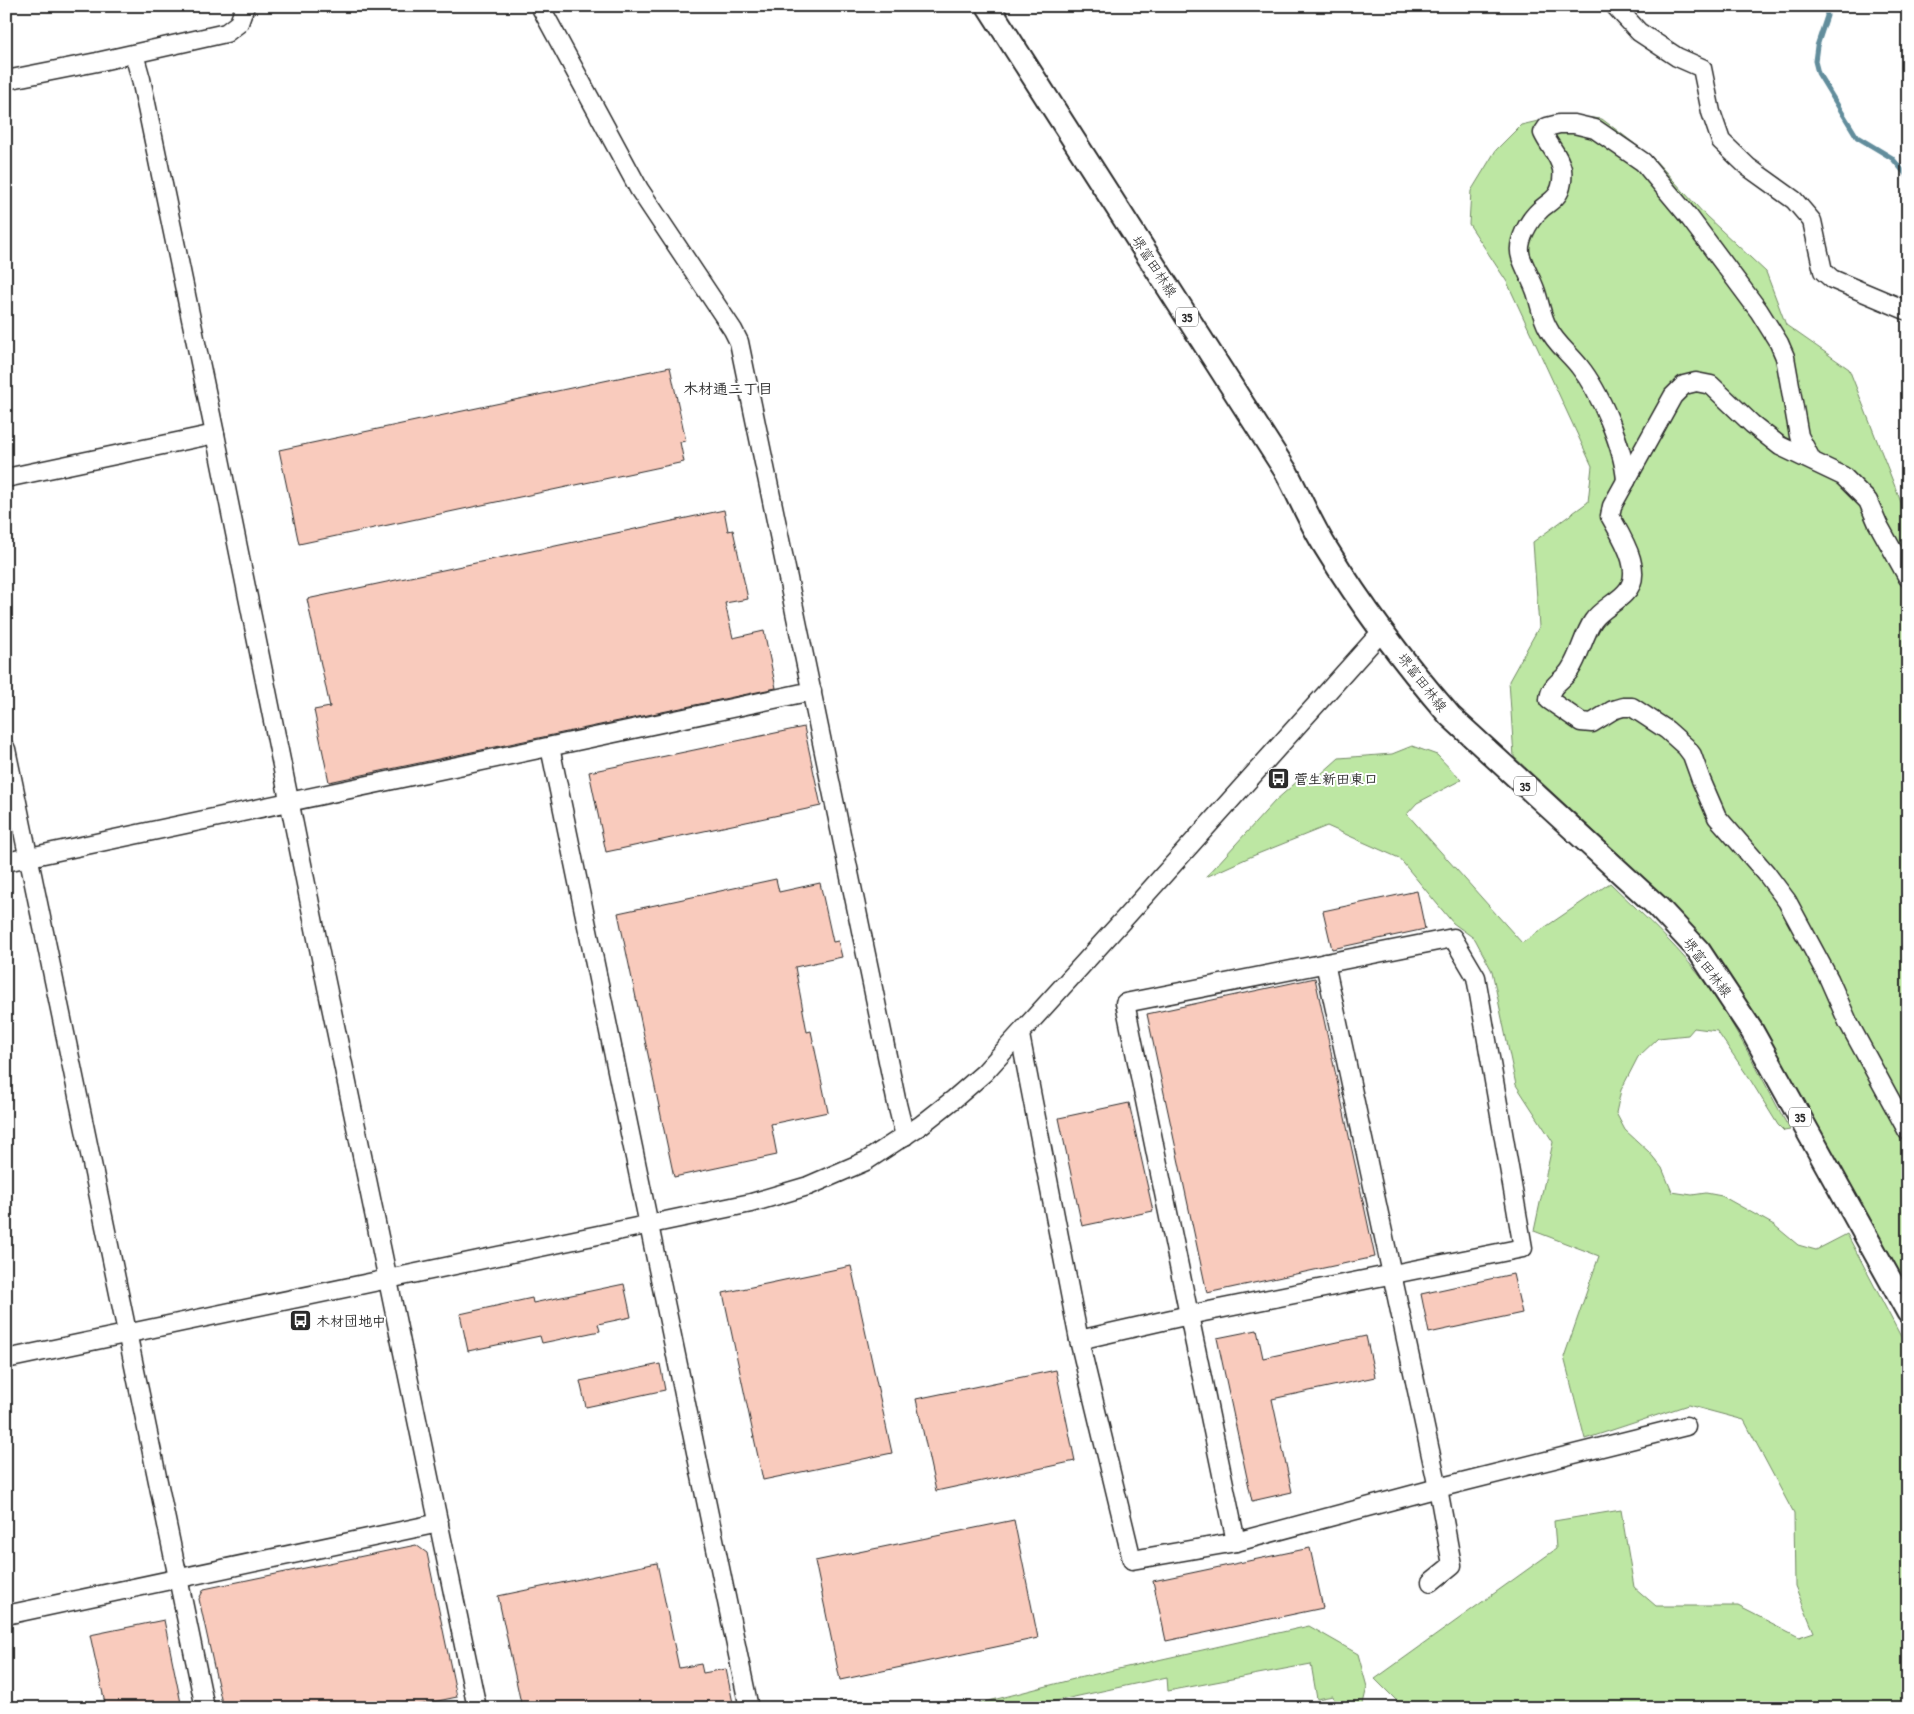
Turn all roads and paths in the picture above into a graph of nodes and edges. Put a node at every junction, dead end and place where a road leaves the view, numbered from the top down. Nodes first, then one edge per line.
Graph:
1 (245, 6) edge
2 (540, 6) edge
3 (988, 6) edge
4 (1615, 6) edge
5 (134, 54) junction
6 (6, 80) edge
7 (1908, 311) edge
8 (215, 434) junction
9 (1811, 459) junction
10 (6, 478) edge
11 (1626, 481) junction
12 (1908, 578) edge
13 (1383, 630) junction
14 (812, 691) junction
15 (550, 747) junction
16 (6, 749) edge
17 (290, 802) junction
18 (29, 858) junction
19 (6, 862) edge
20 (1325, 963) junction
21 (1020, 1034) junction
22 (1908, 1132) edge
23 (905, 1136) junction
24 (650, 1224) junction
25 (1392, 1274) junction
26 (388, 1279) junction
27 (1908, 1312) edge
28 (1189, 1315) junction
29 (127, 1334) junction
30 (1078, 1340) junction
31 (6, 1358) edge
32 (1686, 1426) dead end
33 (1438, 1488) junction
34 (439, 1523) junction
35 (1236, 1542) junction
36 (178, 1579) junction
37 (1431, 1582) dead end
38 (6, 1615) edge
39 (205, 1708) edge
40 (477, 1708) edge
41 (749, 1708) edge

1 - 5 street
2 - 14 street
3 - 13 main road, 堺富田林線 / 35
4 - 7 street
5 - 6 street
5 - 8 street
8 - 10 street
8 - 17 street
9 - 11 street
9 - 11 street
9 - 12 street
11 - 22 street
13 - 21 street
13 - 27 main road, 堺富田林線 / 35
14 - 15 street
14 - 23 street
15 - 17 street
15 - 24 street
16 - 18 street
17 - 18 street
17 - 26 street
18 - 19 street
18 - 29 street
20 - 25 street
20 - 25 street
20 - 28 street
21 - 23 street
21 - 30 street
23 - 24 street
24 - 26 street
24 - 41 street
25 - 28 street
25 - 33 street
26 - 29 street
26 - 34 street
28 - 30 street
28 - 35 street
29 - 31 street
29 - 36 street
30 - 35 street
32 - 33 street
33 - 35 street
33 - 37 street
34 - 36 street
34 - 40 street
36 - 38 street
36 - 39 street

